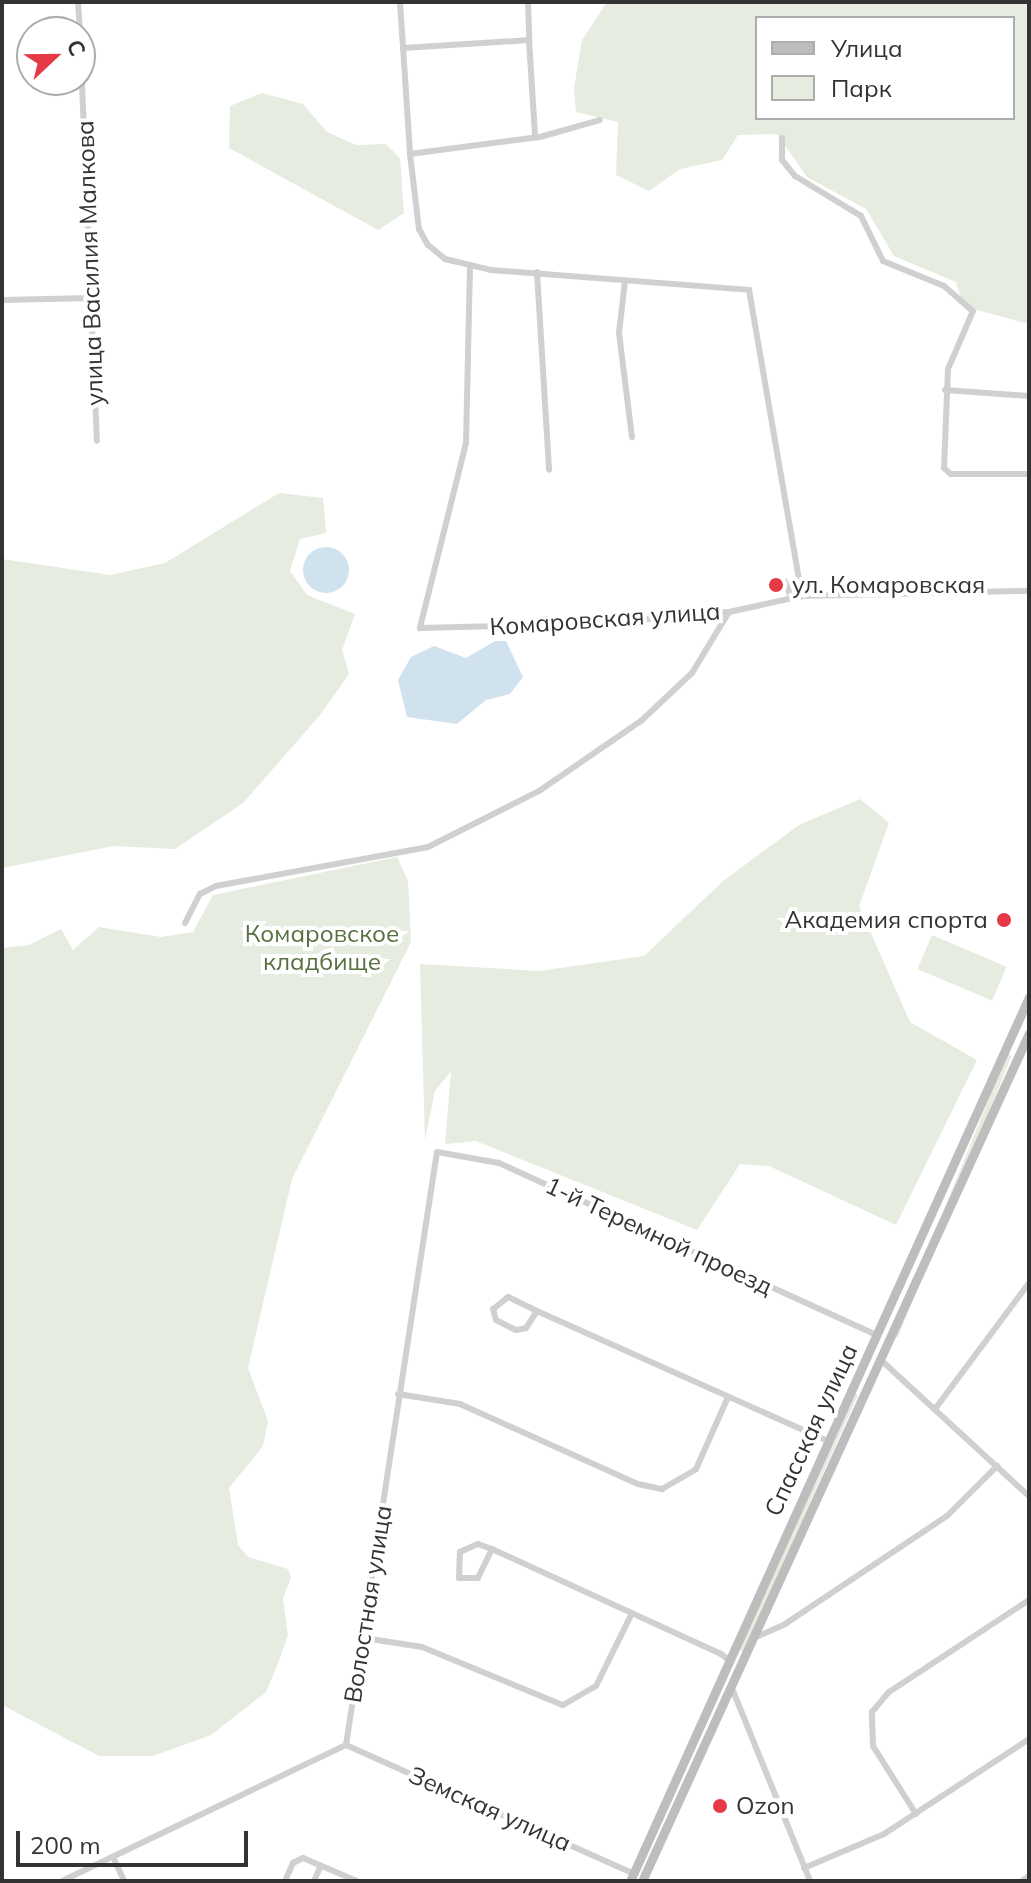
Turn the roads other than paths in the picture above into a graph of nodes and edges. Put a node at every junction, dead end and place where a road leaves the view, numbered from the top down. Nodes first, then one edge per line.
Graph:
1 (400, 2) edge
2 (528, 2) edge
3 (529, 40) junction
4 (403, 48) junction
5 (83, 96) edge
6 (600, 120) dead end
7 (535, 135) junction
8 (782, 138) dead end
9 (410, 154) junction
10 (470, 266) junction
11 (537, 272) junction
12 (625, 281) junction
13 (92, 298) junction
14 (2, 300) edge
15 (945, 390) junction
16 (1029, 396) edge
17 (632, 437) dead end
18 (97, 441) dead end
19 (549, 470) dead end
20 (1029, 474) edge
21 (800, 585) junction
22 (1029, 591) edge
23 (800, 596) junction
24 (729, 612) junction
25 (185, 923) dead end
26 (1029, 997) edge
27 (1029, 1033) edge
28 (437, 1152) joint
29 (1029, 1283) edge
30 (537, 1311) junction
31 (877, 1335) junction
32 (882, 1361) junction
33 (398, 1394) junction
34 (728, 1397) junction
35 (935, 1409) junction
36 (827, 1441) junction
37 (997, 1466) junction
38 (1029, 1482) edge
39 (1022, 1490) junction
40 (1029, 1496) edge
41 (492, 1549) junction
42 (1029, 1600) edge
43 (632, 1613) junction
44 (364, 1638) junction
45 (754, 1638) junction
46 (729, 1660) junction
47 (721, 1678) junction
48 (731, 1686) junction
49 (1029, 1739) edge
50 (346, 1745) junction
51 (916, 1814) junction
52 (113, 1857) junction
53 (321, 1865) junction
54 (804, 1868) junction
55 (1029, 1876) edge
56 (635, 1879) edge
57 (62, 1881) edge
58 (124, 1881) edge
59 (285, 1881) edge
60 (314, 1881) edge
61 (357, 1881) edge
62 (810, 1881) edge
63 (1022, 1881) edge

1 - 4 street
2 - 3 street
3 - 4 street
3 - 7 street
4 - 9 street
5 - 13 street, улица Василия Малкова
6 - 7 street
7 - 9 street
8 - 15 street
9 - 10 street
10 - 11 street
10 - 24 street, Комаровская улица
11 - 12 street
11 - 19 street
12 - 17 street
12 - 21 street
13 - 14 street
13 - 18 street, улица Василия Малкова
15 - 16 street
15 - 20 street
21 - 23 street
21 - 23 street
22 - 23 street, Комаровская улица
23 - 24 street, Комаровская улица
24 - 25 street
26 - 31 street, Спасская улица
27 - 32 street, Спасская улица
28 - 31 street, 1-й Теремной проезд
28 - 33 street, Волостная улица
29 - 35 street
30 - 30 street
30 - 34 street
31 - 36 street, Спасская улица
32 - 35 street
32 - 45 street, Спасская улица
33 - 34 street
33 - 44 street, Волостная улица
34 - 36 street
35 - 37 street
36 - 46 street, Спасская улица
37 - 39 street
37 - 45 street
38 - 39 street
39 - 40 street
41 - 41 street
41 - 43 street
42 - 51 street
43 - 44 street
43 - 46 street
44 - 50 street, Волостная улица
45 - 48 street, Спасская улица
46 - 47 street, Спасская улица
47 - 48 street
47 - 56 street, Спасская улица
48 - 54 street
48 - 56 street, Спасская улица
49 - 51 street
50 - 52 street
50 - 56 street, Земская улица
51 - 54 street
52 - 57 street
52 - 58 street
53 - 59 street
53 - 60 street
53 - 61 street
54 - 62 street
55 - 63 street

